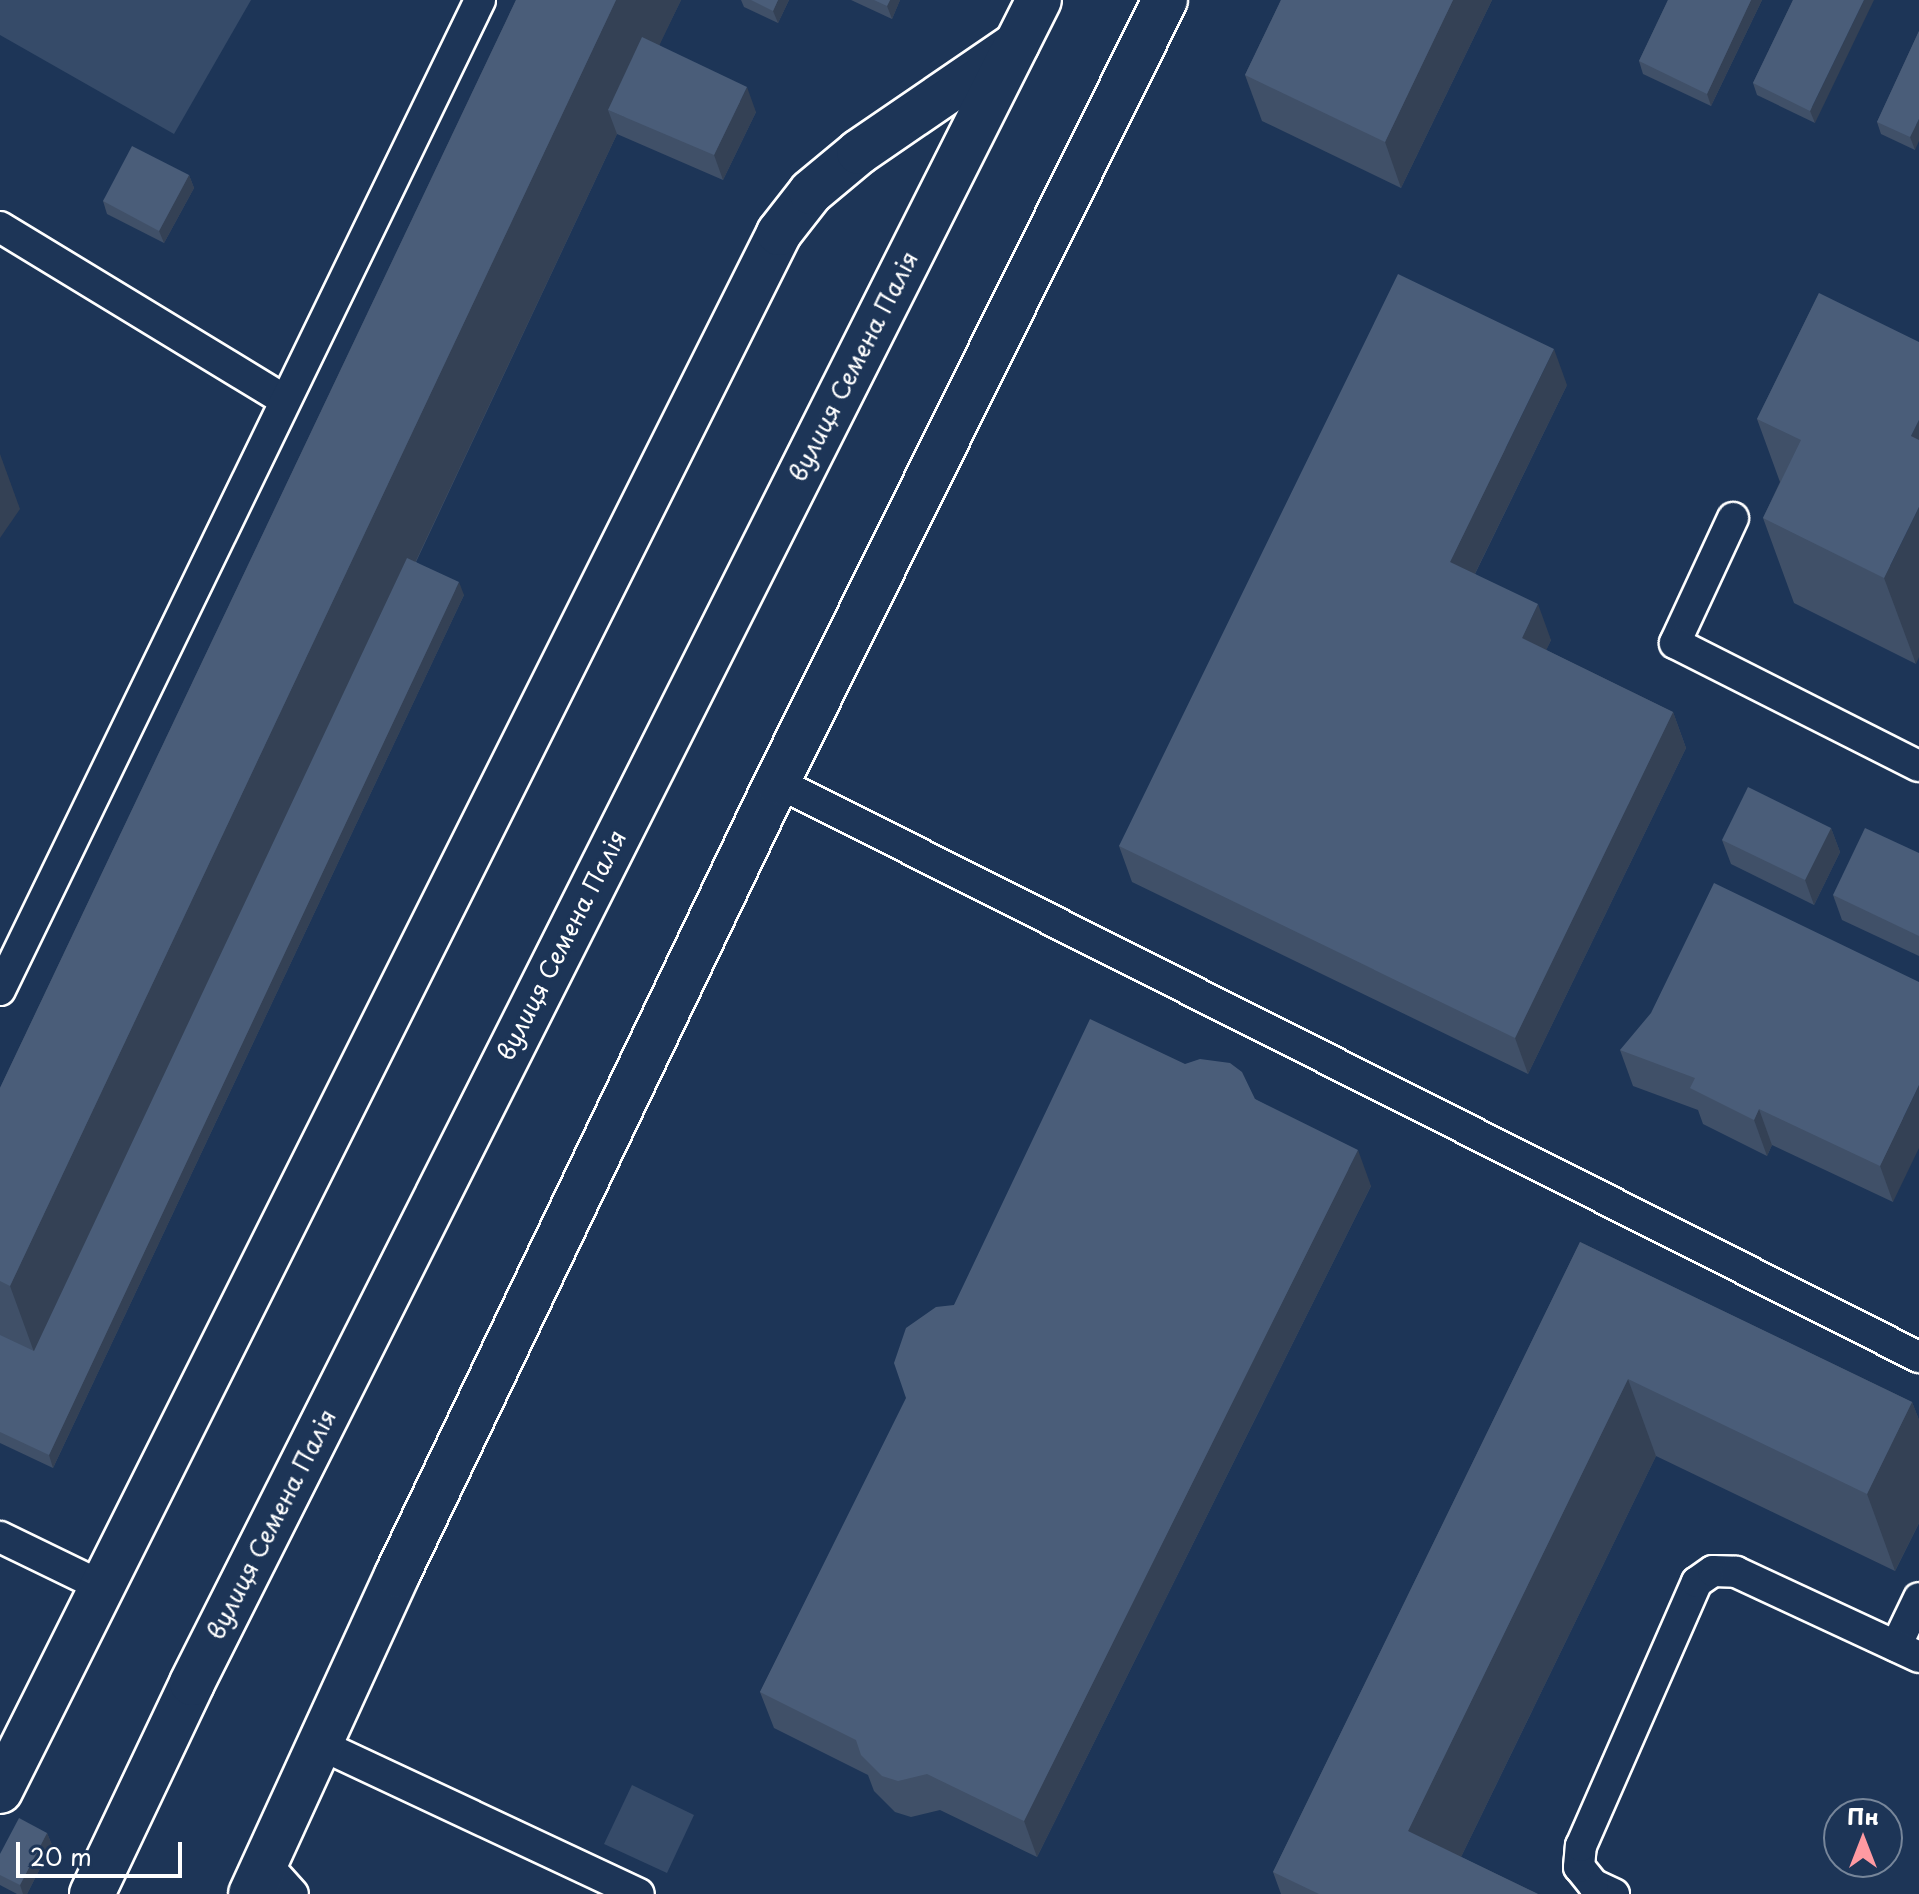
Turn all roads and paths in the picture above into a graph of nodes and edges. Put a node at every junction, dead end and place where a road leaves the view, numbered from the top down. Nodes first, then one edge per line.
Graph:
1 (480, 0) edge
2 (1039, 0) edge
3 (1165, 0) edge
4 (1017, 44) junction
5 (0, 227) edge
6 (285, 400) junction
7 (1733, 518) dead end
8 (1919, 766) edge
9 (777, 782) junction
10 (0, 990) edge
11 (1915, 1345) edge
12 (0, 1537) edge
13 (103, 1587) junction
14 (1919, 1598) edge
15 (1908, 1652) edge
16 (319, 1744) junction
17 (0, 1791) edge
18 (270, 1884) edge
19 (92, 1894) edge
20 (639, 1894) edge
21 (1614, 1894) edge

1 - 6 lane
2 - 4 main road, вулиця Семена Палія
3 - 9 main road
4 - 13 main road
4 - 19 main road, вулиця Семена Палія
5 - 6 lane
6 - 10 lane
7 - 8 lane
9 - 11 lane
9 - 16 main road
12 - 13 lane
13 - 17 main road
14 - 15 lane
15 - 21 lane
16 - 18 main road
16 - 20 lane

